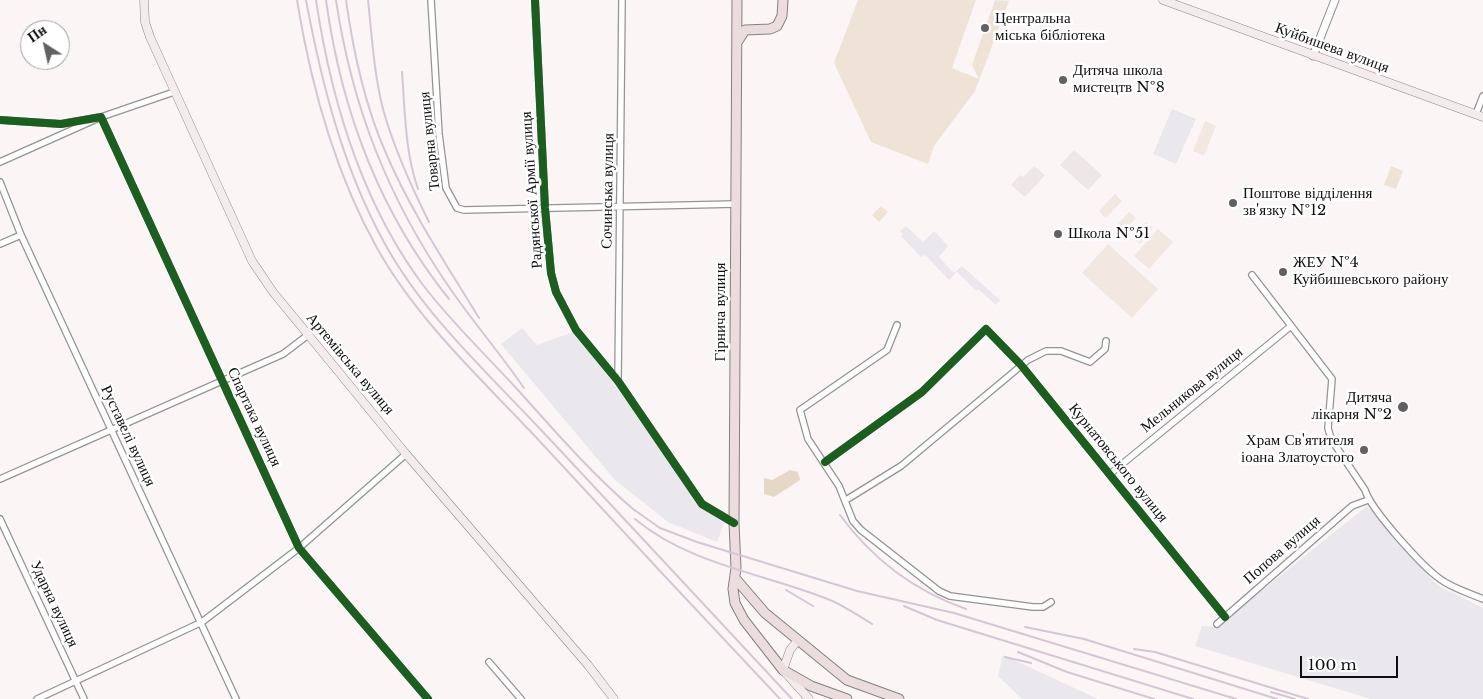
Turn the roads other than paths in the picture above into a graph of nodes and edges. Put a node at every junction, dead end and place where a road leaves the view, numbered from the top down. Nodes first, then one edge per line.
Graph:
1 (144, 0) edge
2 (431, 0) edge
3 (535, 0) edge
4 (622, 0) edge
5 (737, 0) edge
6 (783, 0) edge
7 (1163, 0) edge
8 (1335, 0) edge
9 (1170, 1) edge
10 (737, 13) junction
11 (752, 29) junction
12 (736, 46) junction
13 (1313, 56) junction
14 (174, 92) junction
15 (1483, 96) edge
16 (1480, 115) edge
17 (101, 117) junction
18 (0, 120) edge
19 (0, 162) edge
20 (0, 182) edge
21 (736, 204) junction
22 (620, 207) junction
23 (545, 208) junction
24 (21, 235) junction
25 (0, 244) edge
26 (1252, 274) dead end
27 (897, 325) dead end
28 (1291, 326) junction
29 (308, 335) junction
30 (1106, 341) dead end
31 (1021, 365) junction
32 (222, 380) junction
33 (618, 382) junction
34 (111, 429) junction
35 (406, 454) junction
36 (825, 462) junction
37 (1110, 474) junction
38 (0, 478) edge
39 (846, 500) junction
40 (1368, 500) junction
41 (0, 519) edge
42 (734, 523) junction
43 (299, 548) junction
44 (735, 578) junction
45 (1483, 599) edge
46 (1051, 602) dead end
47 (1225, 617) junction
48 (202, 622) junction
49 (1217, 624) dead end
50 (798, 640) junction
51 (489, 662) dead end
52 (783, 670) junction
53 (76, 681) junction
54 (37, 699) edge
55 (84, 699) edge
56 (236, 699) edge
57 (428, 699) edge
58 (521, 699) edge
59 (614, 699) edge
60 (809, 699) edge
61 (847, 699) edge
62 (899, 699) edge

1 - 14 main road, Артемівська вулиця
2 - 23 street, Товарна вулиця
3 - 23 street, Радянської Армії вулиця
4 - 22 street, Сочинська вулиця
5 - 10 main road, Гірнича вулиця
6 - 11 main road
7 - 9 main road, Куйбишева вулиця
8 - 13 street
9 - 13 main road, Куйбишева вулиця
10 - 11 main road
10 - 12 main road, Гірнича вулиця
11 - 12 main road
12 - 21 main road, Гірнича вулиця
13 - 16 main road, Куйбишева вулиця
14 - 17 street
14 - 29 main road, Артемівська вулиця
15 - 16 street
17 - 18 street
17 - 19 street
17 - 32 street, Спартака вулиця
20 - 24 street, Руставелі вулиця
21 - 22 street, Товарна вулиця
21 - 42 main road, Гірнича вулиця
22 - 23 street, Товарна вулиця
22 - 33 street, Сочинська вулиця
23 - 33 street, Радянської Армії вулиця
24 - 25 street
24 - 34 street, Руставелі вулиця
26 - 28 street
27 - 36 street
28 - 37 street, Мельникова вулиця
28 - 40 street
29 - 32 street
29 - 35 main road, Артемівська вулиця
30 - 31 street
31 - 36 street, Курнатовського вулиця
31 - 37 street, Курнатовського вулиця
31 - 39 street
32 - 34 street
32 - 43 street, Спартака вулиця
33 - 42 street, Радянської Армії вулиця
34 - 38 street
34 - 48 street, Руставелі вулиця
35 - 43 street
35 - 59 main road, Артемівська вулиця
36 - 39 street
37 - 47 street, Курнатовського вулиця
39 - 46 street
40 - 45 street
40 - 47 street, Попова вулиця
41 - 53 street, Ударна вулиця
42 - 44 main road, Гірнича вулиця
43 - 48 street
43 - 57 street, Спартака вулиця
44 - 50 main road
44 - 52 main road, Гірнича вулиця
47 - 49 street, Попова вулиця
48 - 53 street
48 - 56 street, Руставелі вулиця
50 - 52 main road
50 - 62 main road
51 - 58 street
52 - 60 main road, Гірнича вулиця
52 - 61 main road
53 - 54 street
53 - 55 street, Ударна вулиця

